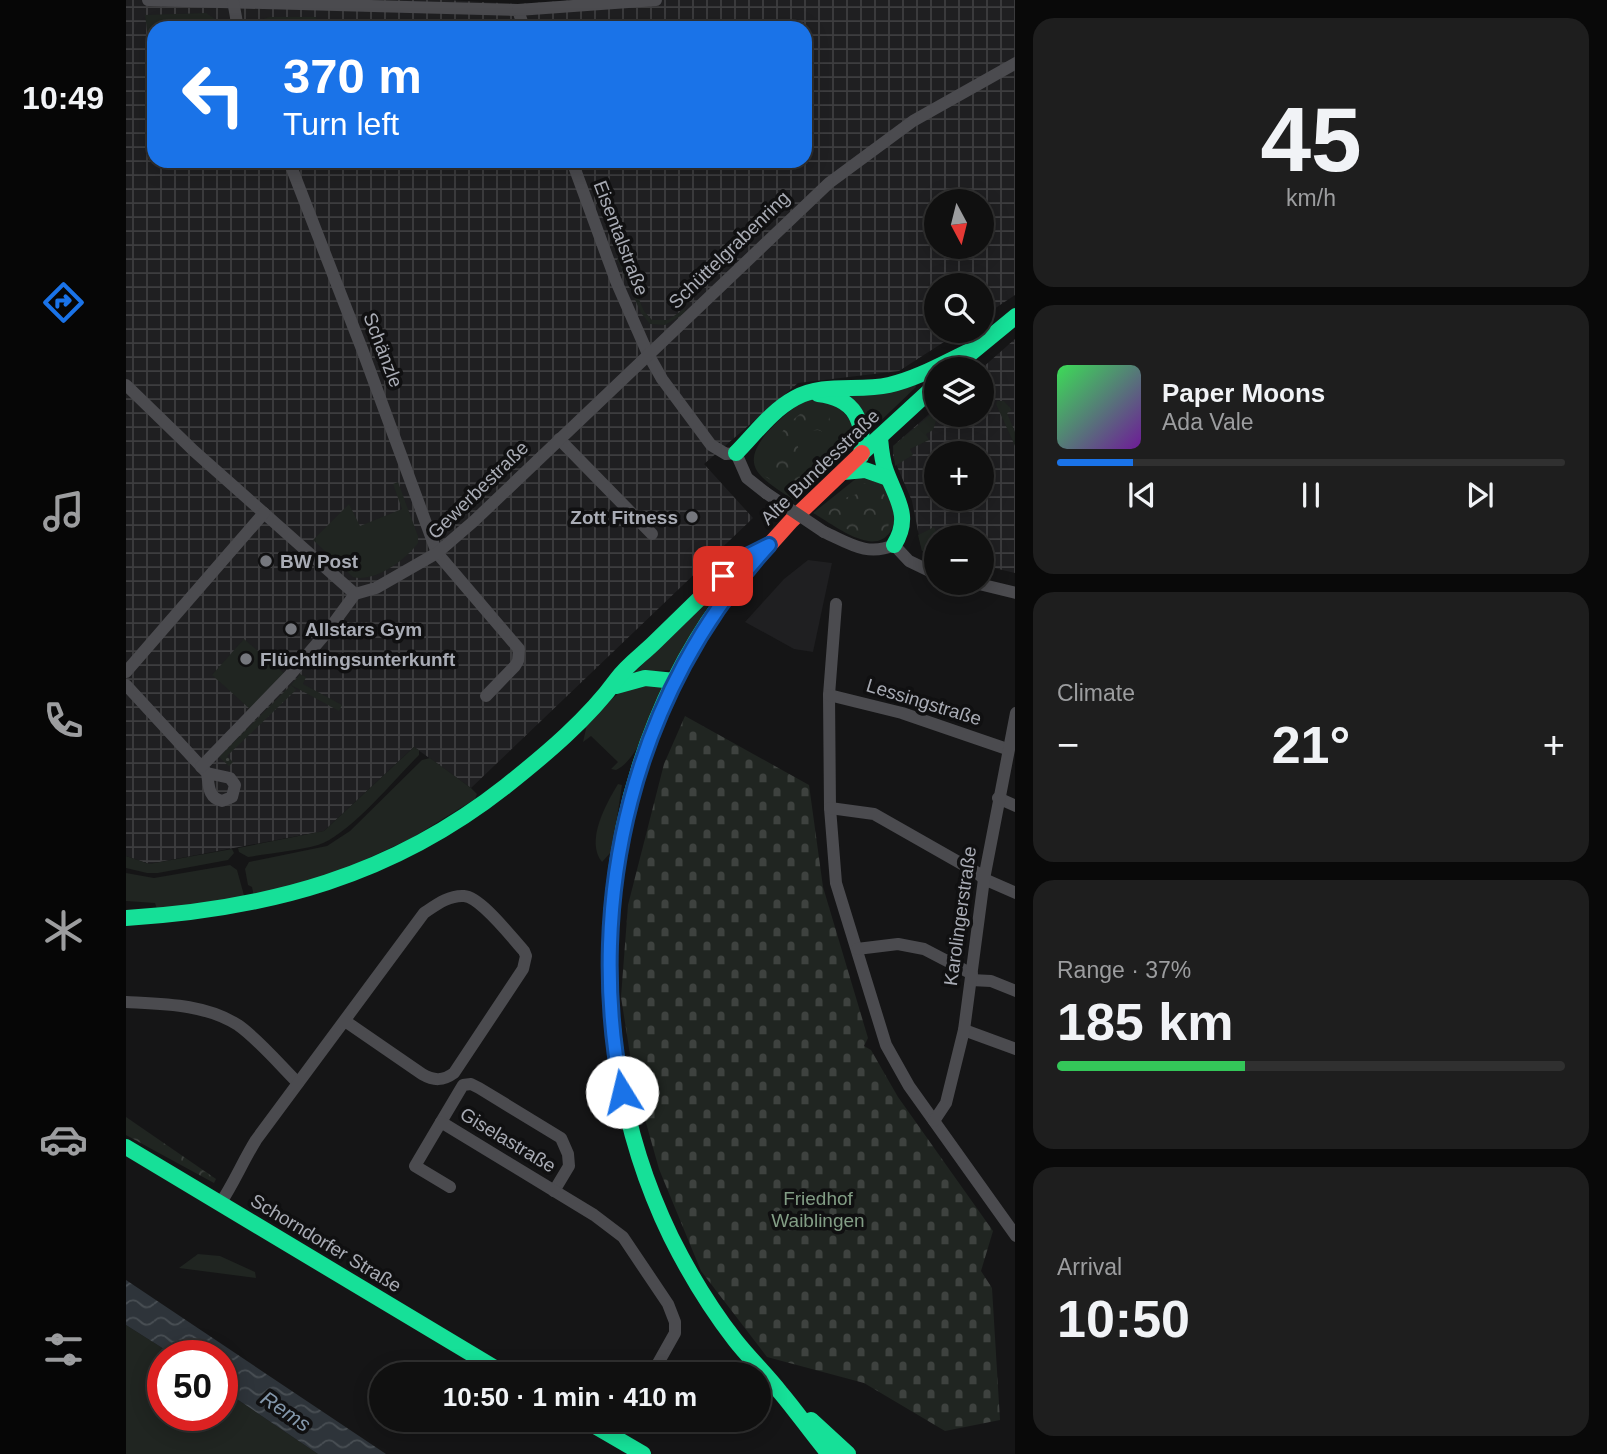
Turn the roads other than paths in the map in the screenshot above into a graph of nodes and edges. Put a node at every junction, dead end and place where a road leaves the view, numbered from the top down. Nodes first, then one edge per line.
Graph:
1 (148, 0) edge
2 (656, 0) edge
3 (233, 1) edge
4 (359, 2) edge
5 (518, 10) junction
6 (237, 21) edge
7 (522, 21) edge
8 (1015, 64) edge
9 (292, 168) edge
10 (575, 168) edge
11 (1015, 317) edge
12 (978, 347) junction
13 (648, 354) junction
14 (967, 357) edge
15 (126, 385) edge
16 (804, 393) junction
17 (924, 396) edge
18 (880, 438) junction
19 (559, 439) junction
20 (736, 453) junction
21 (861, 456) junction
22 (843, 472) junction
23 (888, 478) junction
24 (264, 513) junction
25 (652, 534) dead end
26 (769, 545) junction
27 (894, 545) junction
28 (436, 553) junction
29 (924, 568) edge
30 (994, 588) edge
31 (1015, 593) edge
32 (355, 594) junction
33 (836, 604) dead end
34 (126, 672) edge
35 (675, 681) junction
36 (126, 685) edge
37 (613, 687) junction
38 (829, 695) junction
39 (486, 696) dead end
40 (1015, 717) edge
41 (1007, 749) junction
42 (998, 799) junction
43 (1015, 806) edge
44 (830, 808) junction
45 (984, 879) junction
46 (1015, 893) edge
47 (126, 918) edge
48 (857, 949) junction
49 (972, 977) junction
50 (1015, 991) edge
51 (126, 1002) edge
52 (345, 1021) junction
53 (964, 1030) junction
54 (1015, 1049) edge
55 (298, 1083) junction
56 (934, 1121) junction
57 (442, 1122) junction
58 (126, 1147) edge
59 (450, 1187) dead end
60 (554, 1191) junction
61 (220, 1203) junction
62 (1011, 1224) edge
63 (485, 1362) edge
64 (659, 1362) edge
65 (780, 1392) junction
66 (605, 1432) edge
67 (618, 1432) edge
68 (615, 1438) junction
69 (643, 1454) edge
70 (829, 1454) edge
71 (848, 1454) edge

1 - 3 street
2 - 5 street
3 - 4 street
3 - 6 street
4 - 5 street
5 - 7 street
8 - 13 street, Schüttelgrabenring
9 - 28 street, Schänzle
10 - 13 street, Eisentalstraße
11 - 12 main road
12 - 14 main road
12 - 16 main road
13 - 19 street, Gewerbestraße
13 - 20 street, Eisentalstraße
15 - 24 street
16 - 20 main road
16 - 21 main road
17 - 18 main road, Alte Bundesstraße
18 - 21 main road, Alte Bundesstraße
18 - 23 main road
19 - 25 street
19 - 28 street, Gewerbestraße
20 - 27 street, bridge
21 - 22 main road, Alte Bundesstraße
22 - 23 main road
22 - 26 main road, Alte Bundesstraße
23 - 27 main road
24 - 32 street
24 - 34 street
26 - 35 main road, Alte Bundesstraße
26 - 37 main road
27 - 29 street
28 - 32 street
28 - 39 street, Gewerbestraße
30 - 31 street
32 - 36 street
33 - 38 street
35 - 37 main road
35 - 65 main road, Alte Bundesstraße
37 - 47 main road
38 - 41 street, Lessingstraße
38 - 44 street
40 - 41 street, Karolingerstraße
41 - 42 street, Karolingerstraße
42 - 43 street
42 - 45 street, Karolingerstraße
44 - 45 street
44 - 48 street
45 - 46 street
45 - 49 street, Karolingerstraße
48 - 49 street
48 - 56 street
49 - 50 street
49 - 53 street, Karolingerstraße
51 - 55 street
52 - 52 street
52 - 55 street
53 - 54 street
53 - 56 street, Karolingerstraße
55 - 61 street
56 - 62 street
57 - 59 street, Giselastraße
57 - 60 street, Giselastraße
57 - 60 street, Giselastraße
58 - 61 main road, Schorndorfer Straße
60 - 64 street, Giselastraße
61 - 63 main road, Schorndorfer Straße
65 - 70 main road, Alte Bundesstraße
65 - 71 main road, Alte Bundesstraße
66 - 68 main road
67 - 68 street
68 - 69 main road

